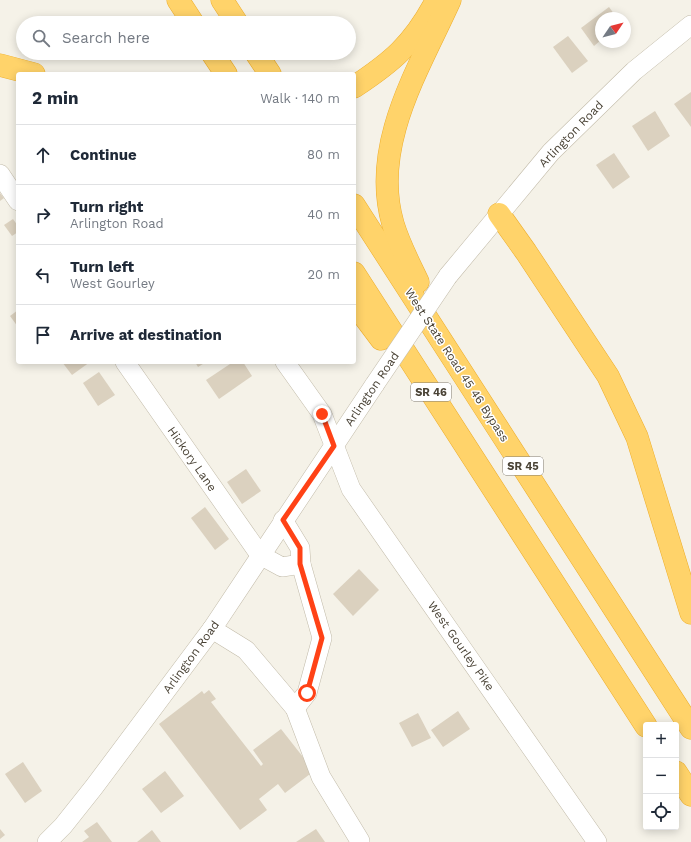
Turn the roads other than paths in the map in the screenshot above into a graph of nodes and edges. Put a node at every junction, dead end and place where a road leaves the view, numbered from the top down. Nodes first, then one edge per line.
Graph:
1 (178, 0) edge
2 (222, 0) edge
3 (436, 0) edge
4 (450, 0) edge
5 (188, 16) edge
6 (232, 16) edge
7 (688, 34) edge
8 (217, 60) edge
9 (261, 60) edge
10 (0, 65) edge
11 (26, 72) edge
12 (225, 72) edge
13 (269, 72) edge
14 (356, 86) edge
15 (0, 174) edge
16 (16, 198) edge
17 (356, 208) edge
18 (499, 214) junction
19 (356, 276) edge
20 (356, 306) edge
21 (126, 364) edge
22 (286, 364) edge
23 (474, 390) junction
24 (334, 446) junction
25 (508, 511) junction
26 (283, 520) junction
27 (260, 555) junction
28 (300, 564) junction
29 (691, 613) edge
30 (212, 630) junction
31 (294, 708) junction
32 (643, 722) edge
33 (691, 728) edge
34 (679, 777) edge
35 (691, 795) edge
36 (360, 841) dead end
37 (47, 842) edge
38 (597, 842) edge

1 - 5 highway
2 - 6 highway
3 - 14 highway
4 - 23 highway
7 - 18 street, Arlington Road
8 - 12 highway
9 - 13 highway
10 - 11 highway
15 - 16 street
17 - 23 highway, West State Road 45 46 Bypass / SR 45
18 - 24 street, Arlington Road, bridge
18 - 29 highway
19 - 25 highway, SR 46
20 - 25 highway, SR 45
21 - 27 street, Hickory Lane
22 - 24 street, West Gourley Pike
23 - 33 highway, West State Road 45 46 Bypass / SR 45
24 - 26 street, Arlington Road
24 - 38 street, West Gourley Pike
25 - 32 highway, SR 45
26 - 27 street, Arlington Road
26 - 28 street
27 - 28 street
27 - 30 street, Arlington Road
28 - 31 street
30 - 31 street
30 - 37 street, Arlington Road
31 - 36 street
34 - 35 highway

